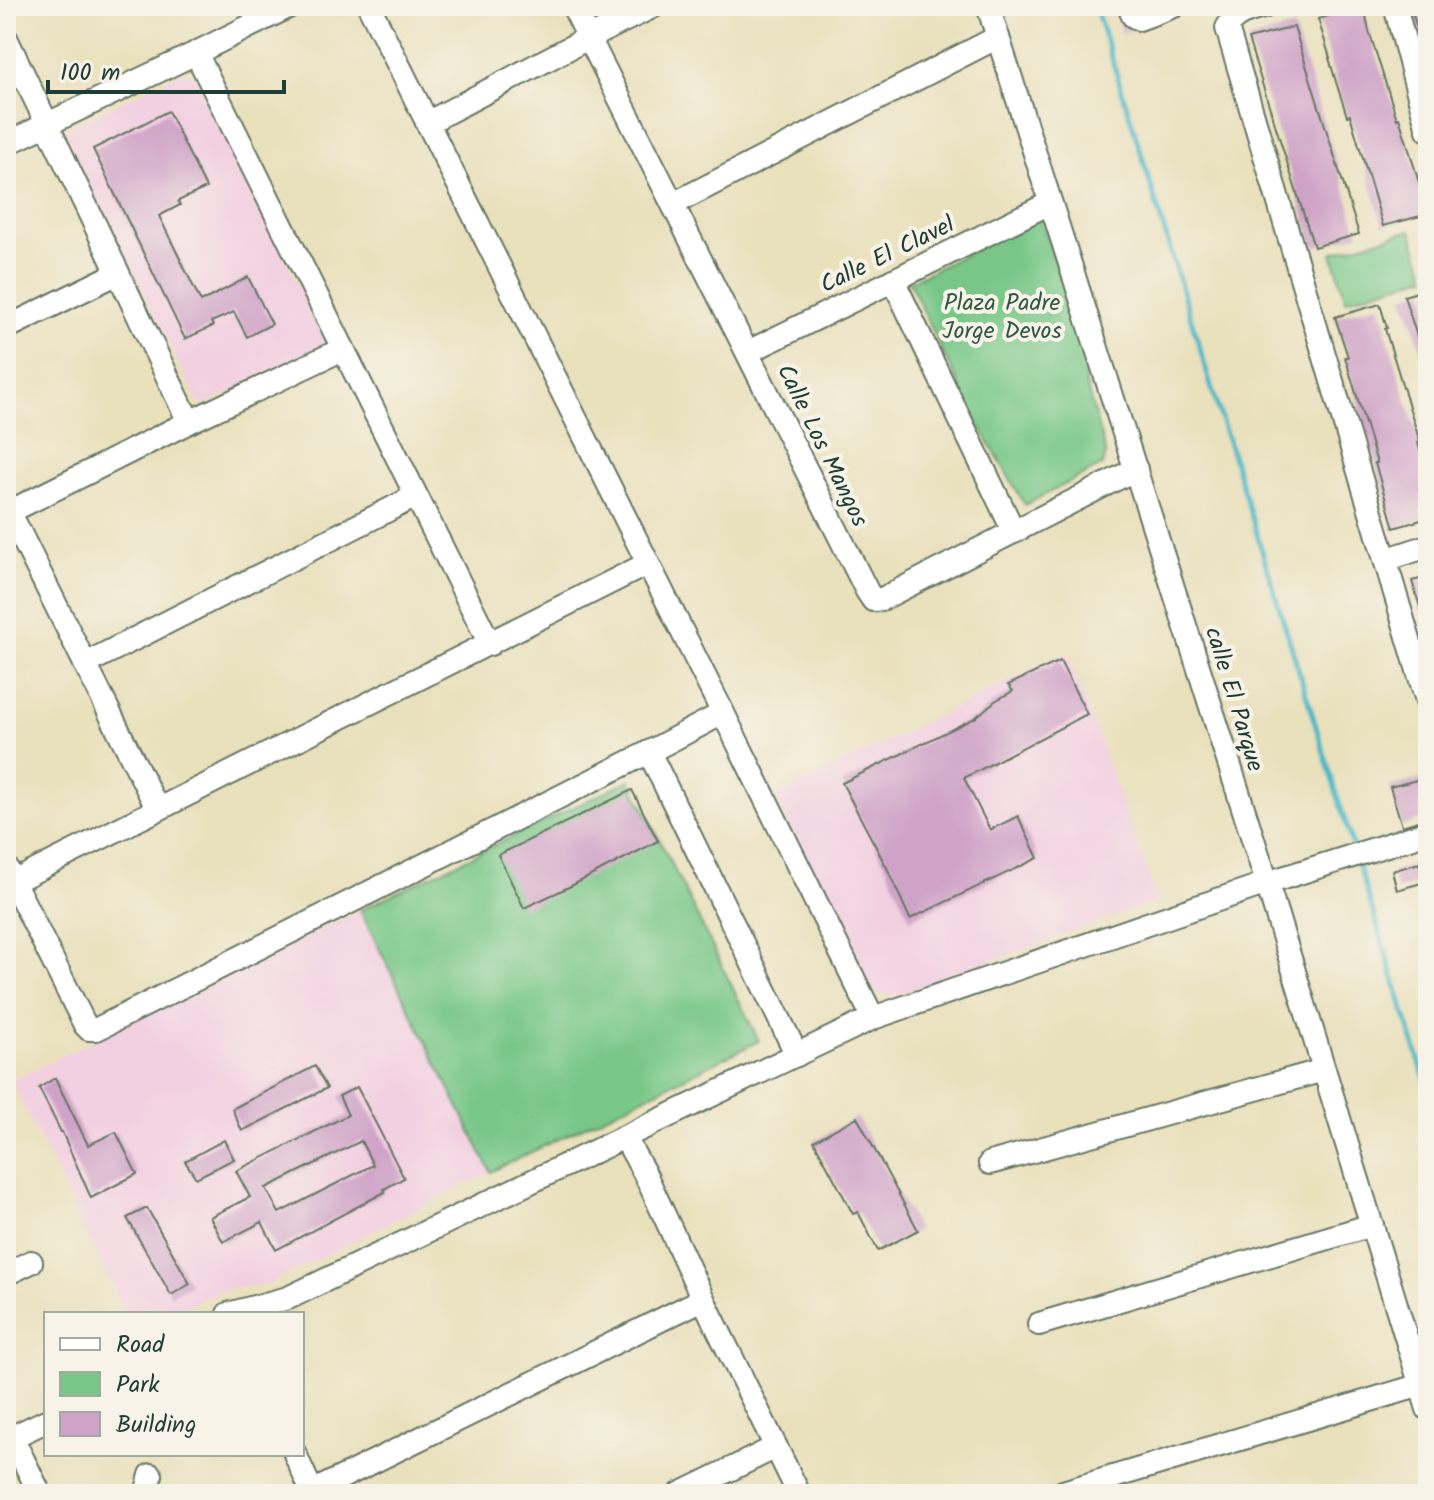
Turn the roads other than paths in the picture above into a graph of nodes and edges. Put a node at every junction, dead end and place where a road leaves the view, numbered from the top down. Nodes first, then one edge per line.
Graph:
1 (290, 6) edge
2 (369, 6) edge
3 (573, 6) edge
4 (654, 6) edge
5 (988, 6) edge
6 (1129, 6) edge
7 (1174, 6) edge
8 (1266, 6) edge
9 (1395, 6) edge
10 (998, 37) junction
11 (6, 38) edge
12 (592, 44) junction
13 (196, 53) junction
14 (427, 123) junction
15 (47, 124) junction
16 (1428, 130) edge
17 (6, 144) edge
18 (1050, 203) junction
19 (673, 204) junction
20 (118, 273) junction
21 (893, 280) junction
22 (6, 328) edge
23 (343, 349) junction
24 (748, 352) junction
25 (189, 422) junction
26 (1136, 469) junction
27 (416, 496) junction
28 (8, 508) edge
29 (1014, 532) junction
30 (1428, 546) edge
31 (1385, 560) junction
32 (647, 564) junction
33 (490, 644) junction
34 (85, 664) junction
35 (1428, 704) edge
36 (723, 713) junction
37 (649, 752) junction
38 (157, 808) junction
39 (1428, 832) edge
40 (10, 874) edge
41 (1267, 883) junction
42 (873, 1018) junction
43 (797, 1055) junction
44 (1324, 1070) junction
45 (625, 1138) junction
46 (990, 1163) dead end
47 (1372, 1225) junction
48 (31, 1262) dead end
49 (6, 1274) edge
50 (703, 1299) junction
51 (237, 1312) edge
52 (1039, 1324) dead end
53 (1421, 1385) junction
54 (1428, 1409) edge
55 (44, 1422) edge
56 (9, 1438) edge
57 (776, 1447) junction
58 (296, 1456) edge
59 (1063, 1492) edge
60 (313, 1493) edge
61 (40, 1494) edge
62 (680, 1494) edge
63 (799, 1494) edge

1 - 13 street
2 - 14 street
3 - 12 street
4 - 12 street
5 - 10 street, calle El Parque
6 - 7 street
8 - 31 street
9 - 16 street
10 - 18 street, calle El Parque
10 - 19 street
11 - 15 street
12 - 14 street
12 - 19 street, Calle Los Mangos
13 - 15 street
13 - 23 street
14 - 32 street
15 - 17 street
15 - 20 street
18 - 21 street, Calle El Clavel
18 - 26 street, calle El Parque
19 - 24 street, Calle Los Mangos
20 - 22 street
20 - 25 street
21 - 24 street, Calle El Clavel
21 - 29 street
23 - 25 street
23 - 27 street
24 - 29 street, Calle Los Mangos
25 - 28 street
26 - 29 street, Calle Los Mangos
26 - 41 street, calle El Parque
27 - 33 street
27 - 34 street
28 - 34 street
30 - 31 street
31 - 35 street
32 - 33 street
32 - 36 street
33 - 38 street
34 - 38 street
36 - 37 street
36 - 42 street
37 - 40 street
37 - 43 street
38 - 40 street
39 - 41 street
41 - 42 street
41 - 44 street, calle El Parque
42 - 43 street
43 - 45 street
44 - 46 street
44 - 47 street, calle El Parque
45 - 50 street
45 - 51 street
47 - 52 street
47 - 53 street, calle El Parque
48 - 49 street
50 - 57 street
50 - 60 street
53 - 54 street, calle El Parque
53 - 59 street
55 - 56 street
56 - 61 street
57 - 62 street
57 - 63 street
58 - 60 street

